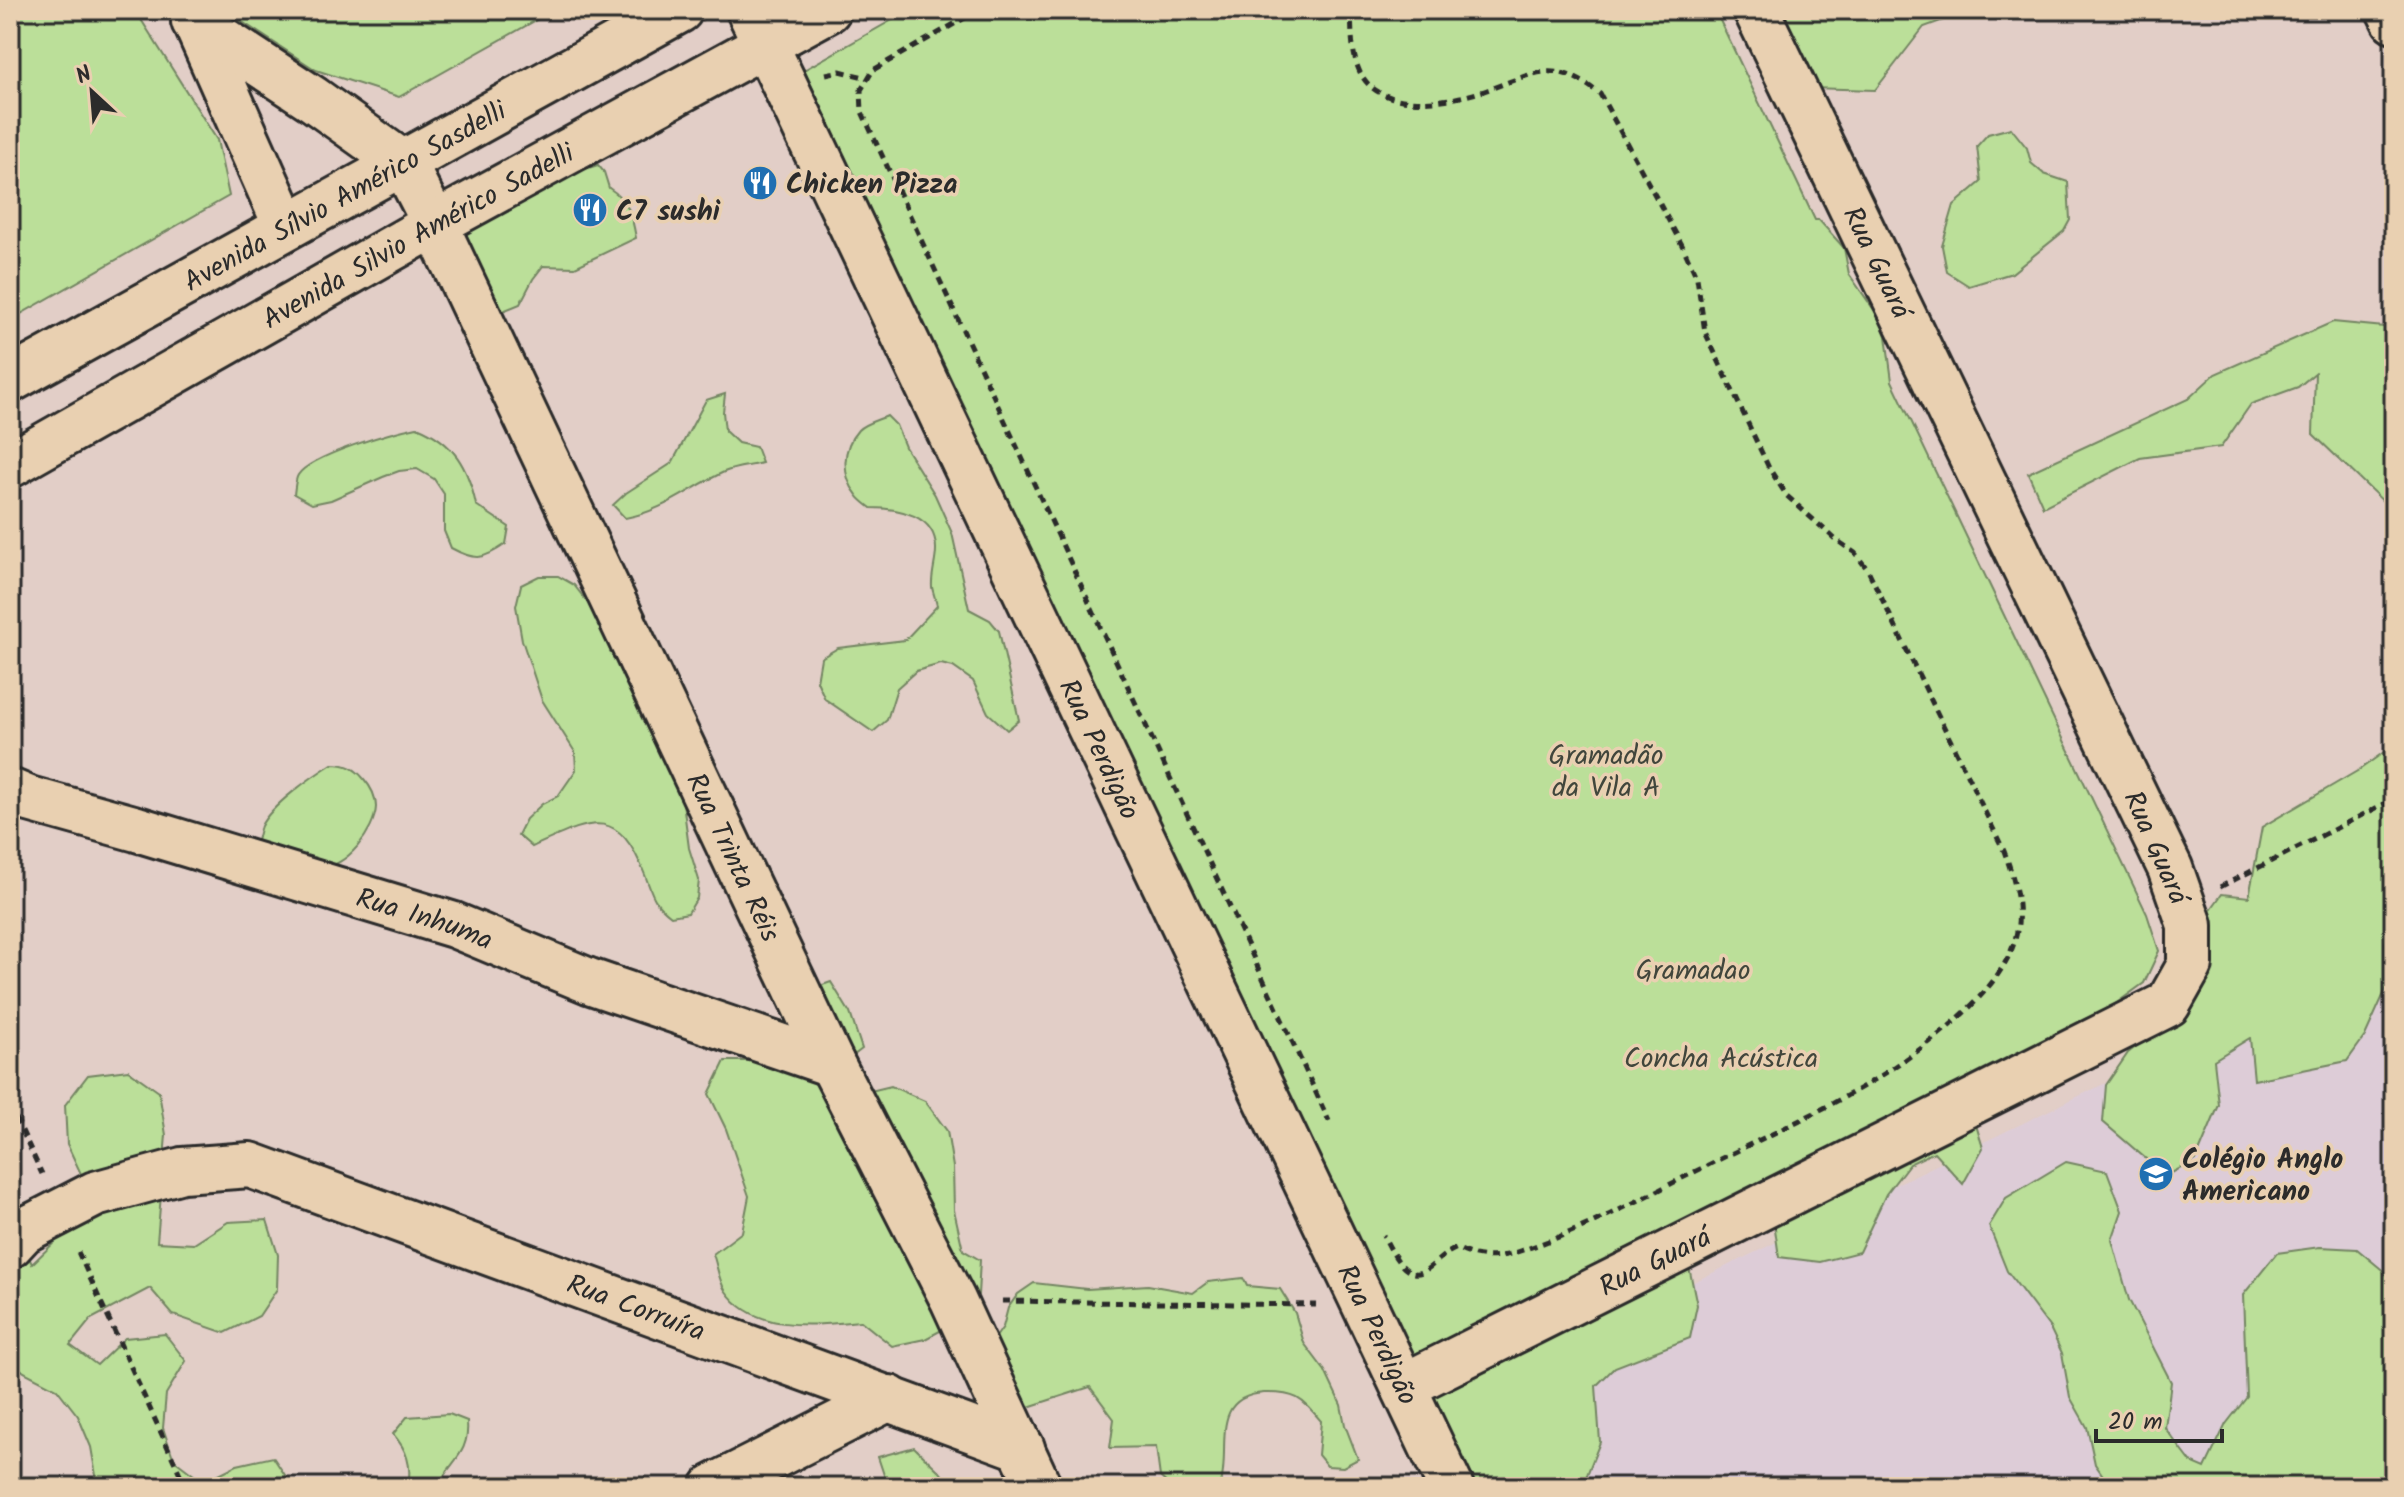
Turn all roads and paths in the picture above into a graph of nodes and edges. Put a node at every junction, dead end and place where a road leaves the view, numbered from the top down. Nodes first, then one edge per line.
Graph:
1 (680, 10) edge
2 (828, 10) edge
3 (979, 10) edge
4 (1351, 10) edge
5 (1756, 10) edge
6 (2389, 10) edge
7 (192, 15) edge
8 (2394, 20) edge
9 (758, 27) edge
10 (819, 76) dead end
11 (868, 78) junction
12 (404, 164) junction
13 (435, 224) junction
14 (286, 226) junction
15 (10, 380) edge
16 (10, 465) edge
17 (10, 791) edge
18 (2394, 799) edge
19 (2184, 905) junction
20 (832, 1064) junction
21 (10, 1105) edge
22 (1334, 1132) dead end
23 (59, 1212) junction
24 (1378, 1226) dead end
25 (10, 1245) edge
26 (953, 1300) junction
27 (1365, 1306) junction
28 (1404, 1386) junction
29 (889, 1398) junction
30 (1022, 1448) junction
31 (186, 1487) edge
32 (713, 1487) edge
33 (1039, 1487) edge
34 (1451, 1487) edge

1 - 12 street, Avenida Sílvio Américo Sasdelli
2 - 9 street, Avenida Silvio Américo Sadelli
3 - 11 path
4 - 24 path
5 - 19 street, Rua Guará
6 - 8 street
7 - 12 street
7 - 14 street
9 - 13 street, Avenida Silvio Américo Sadelli
9 - 27 street, Rua Perdigão
10 - 11 path
11 - 22 path
12 - 13 street, Rua Trinta Réis
12 - 14 street, Avenida Sílvio Américo Sasdelli
13 - 16 street, Avenida Silvio Américo Sadelli
13 - 20 street, Rua Trinta Réis
14 - 15 street, Avenida Sílvio Américo Sasdelli
17 - 20 street, Rua Inhuma
18 - 19 path
19 - 28 street, Rua Guará
20 - 26 street, Rua Trinta Réis
21 - 23 path
23 - 25 street
23 - 29 street, Rua Corruíra
23 - 31 path
26 - 27 path
26 - 30 street, Rua Trinta Réis
27 - 28 street, Rua Perdigão
28 - 34 street, Rua Perdigão
29 - 30 street, Rua Corruíra
29 - 32 street
30 - 33 street, Rua Trinta Réis

